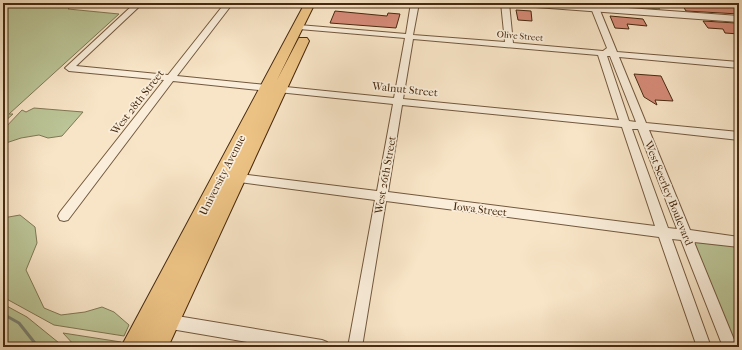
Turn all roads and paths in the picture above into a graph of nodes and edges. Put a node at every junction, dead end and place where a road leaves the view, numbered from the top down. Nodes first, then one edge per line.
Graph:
1 (139, 3) edge
2 (229, 3) edge
3 (310, 3) edge
4 (320, 3) edge
5 (415, 3) edge
6 (505, 3) edge
7 (522, 3) edge
8 (595, 8) junction
9 (676, 12) edge
10 (739, 19) edge
11 (304, 27) junction
12 (409, 36) junction
13 (509, 45) junction
14 (609, 53) junction
15 (739, 65) edge
16 (171, 78) junction
17 (274, 88) junction
18 (398, 101) junction
19 (626, 124) junction
20 (642, 126) junction
21 (739, 136) edge
22 (229, 177) junction
23 (381, 196) junction
24 (64, 216) dead end
25 (664, 232) junction
26 (686, 236) junction
27 (739, 242) edge
28 (148, 318) junction
29 (169, 321) junction
30 (133, 347) edge
31 (156, 347) edge
32 (322, 347) edge
33 (355, 347) edge
34 (704, 347) edge
35 (730, 347) edge

1 - 16 street, Walnut Street
2 - 16 street, West 28th Street
3 - 11 main road, University Avenue
4 - 11 main road, University Avenue
5 - 12 street, West 26th Street
6 - 13 street
7 - 8 street
8 - 9 street
8 - 14 street, West Seerley Boulevard
9 - 10 street
11 - 12 street, Olive Street
11 - 17 main road, University Avenue
12 - 13 street, Olive Street
12 - 18 street, West 26th Street
13 - 14 street, Olive Street
14 - 15 street, Olive Street
14 - 19 street, West Seerley Boulevard
14 - 20 street, West Seerley Boulevard
16 - 17 street, Walnut Street
16 - 24 street, West 28th Street
17 - 18 street, Walnut Street
17 - 22 main road, University Avenue
18 - 19 street, Walnut Street
18 - 23 street, West 26th Street
19 - 20 street, Walnut Street
19 - 25 street, West Seerley Boulevard
20 - 21 street, Walnut Street
20 - 26 street, West Seerley Boulevard
22 - 23 street, Iowa Street
22 - 28 main road, University Avenue
22 - 29 main road, University Avenue
23 - 25 street, Iowa Street
23 - 33 street, West 26th Street
25 - 26 street, Iowa Street
25 - 34 street, West Seerley Boulevard
26 - 27 street, Iowa Street
26 - 35 street, West Seerley Boulevard
28 - 29 street
28 - 30 main road, University Avenue
29 - 31 main road, University Avenue
29 - 32 street

